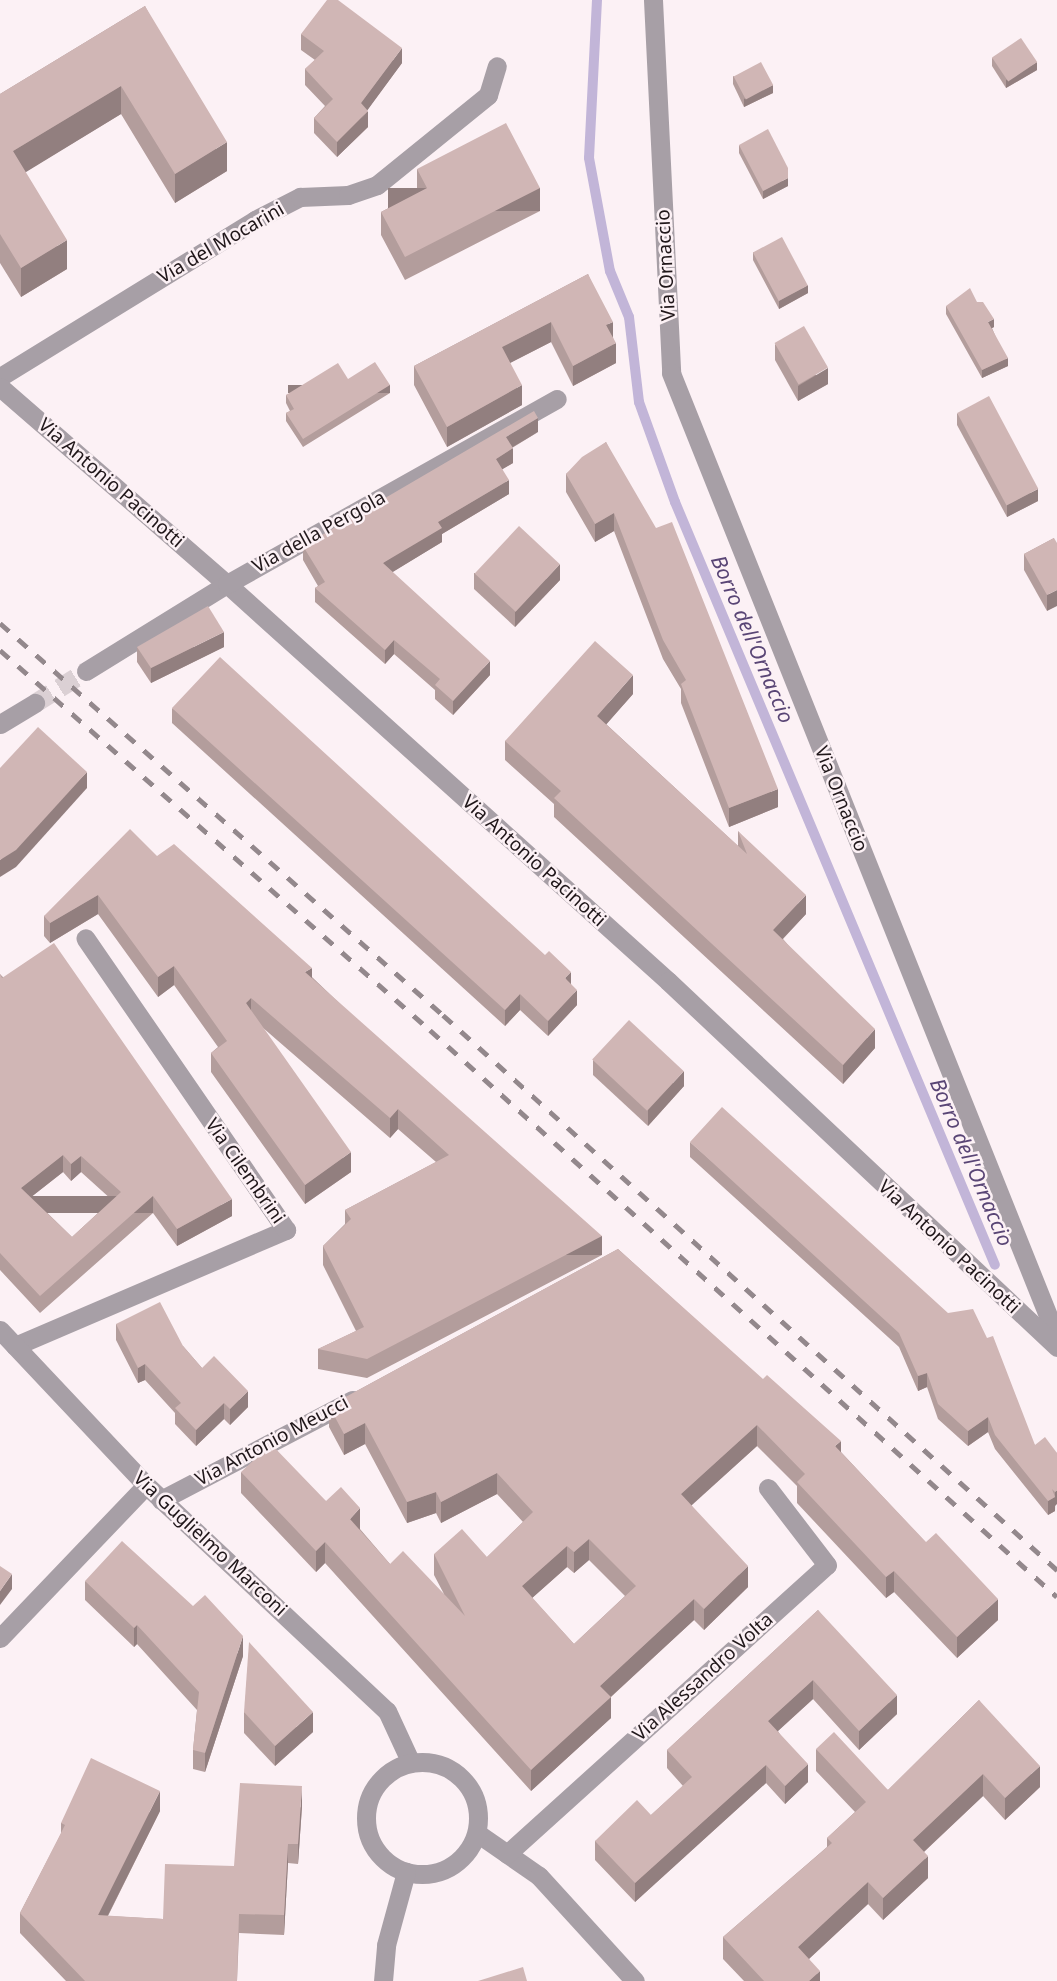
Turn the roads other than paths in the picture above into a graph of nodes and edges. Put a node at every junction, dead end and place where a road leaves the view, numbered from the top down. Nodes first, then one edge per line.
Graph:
1 (653, 0) edge
2 (496, 66) dead end
3 (0, 377) edge
4 (0, 387) edge
5 (557, 399) dead end
6 (227, 584) junction
7 (86, 671) tunnel mouth
8 (34, 703) tunnel mouth
9 (0, 724) edge
10 (85, 938) dead end
11 (0, 1330) edge
12 (1057, 1338) edge
13 (15, 1346) junction
14 (1057, 1347) edge
15 (372, 1389) edge
16 (146, 1485) junction
17 (768, 1488) dead end
18 (161, 1500) junction
19 (0, 1638) edge
20 (411, 1763) junction
21 (477, 1833) junction
22 (507, 1854) junction
23 (406, 1872) junction
24 (383, 1981) edge
25 (635, 1981) edge

1 - 12 street, Via Ornaccio
2 - 3 street, Via del Mocarini
4 - 6 street, Via Antonio Pacinotti
5 - 6 street, Via della Pergola
6 - 7 street, Via della Pergola
6 - 14 street, Via Antonio Pacinotti
8 - 9 street
10 - 13 street, Via Cilembrini
11 - 13 street, Via Guglielmo Marconi
13 - 16 street, Via Guglielmo Marconi
15 - 18 street, Via Antonio Meucci
16 - 18 street, Via Guglielmo Marconi
16 - 19 street
17 - 22 street, Via Alessandro Volta
18 - 20 street, Via Guglielmo Marconi
20 - 21 street
20 - 23 street
21 - 22 street
21 - 23 street
22 - 25 street
23 - 24 street

